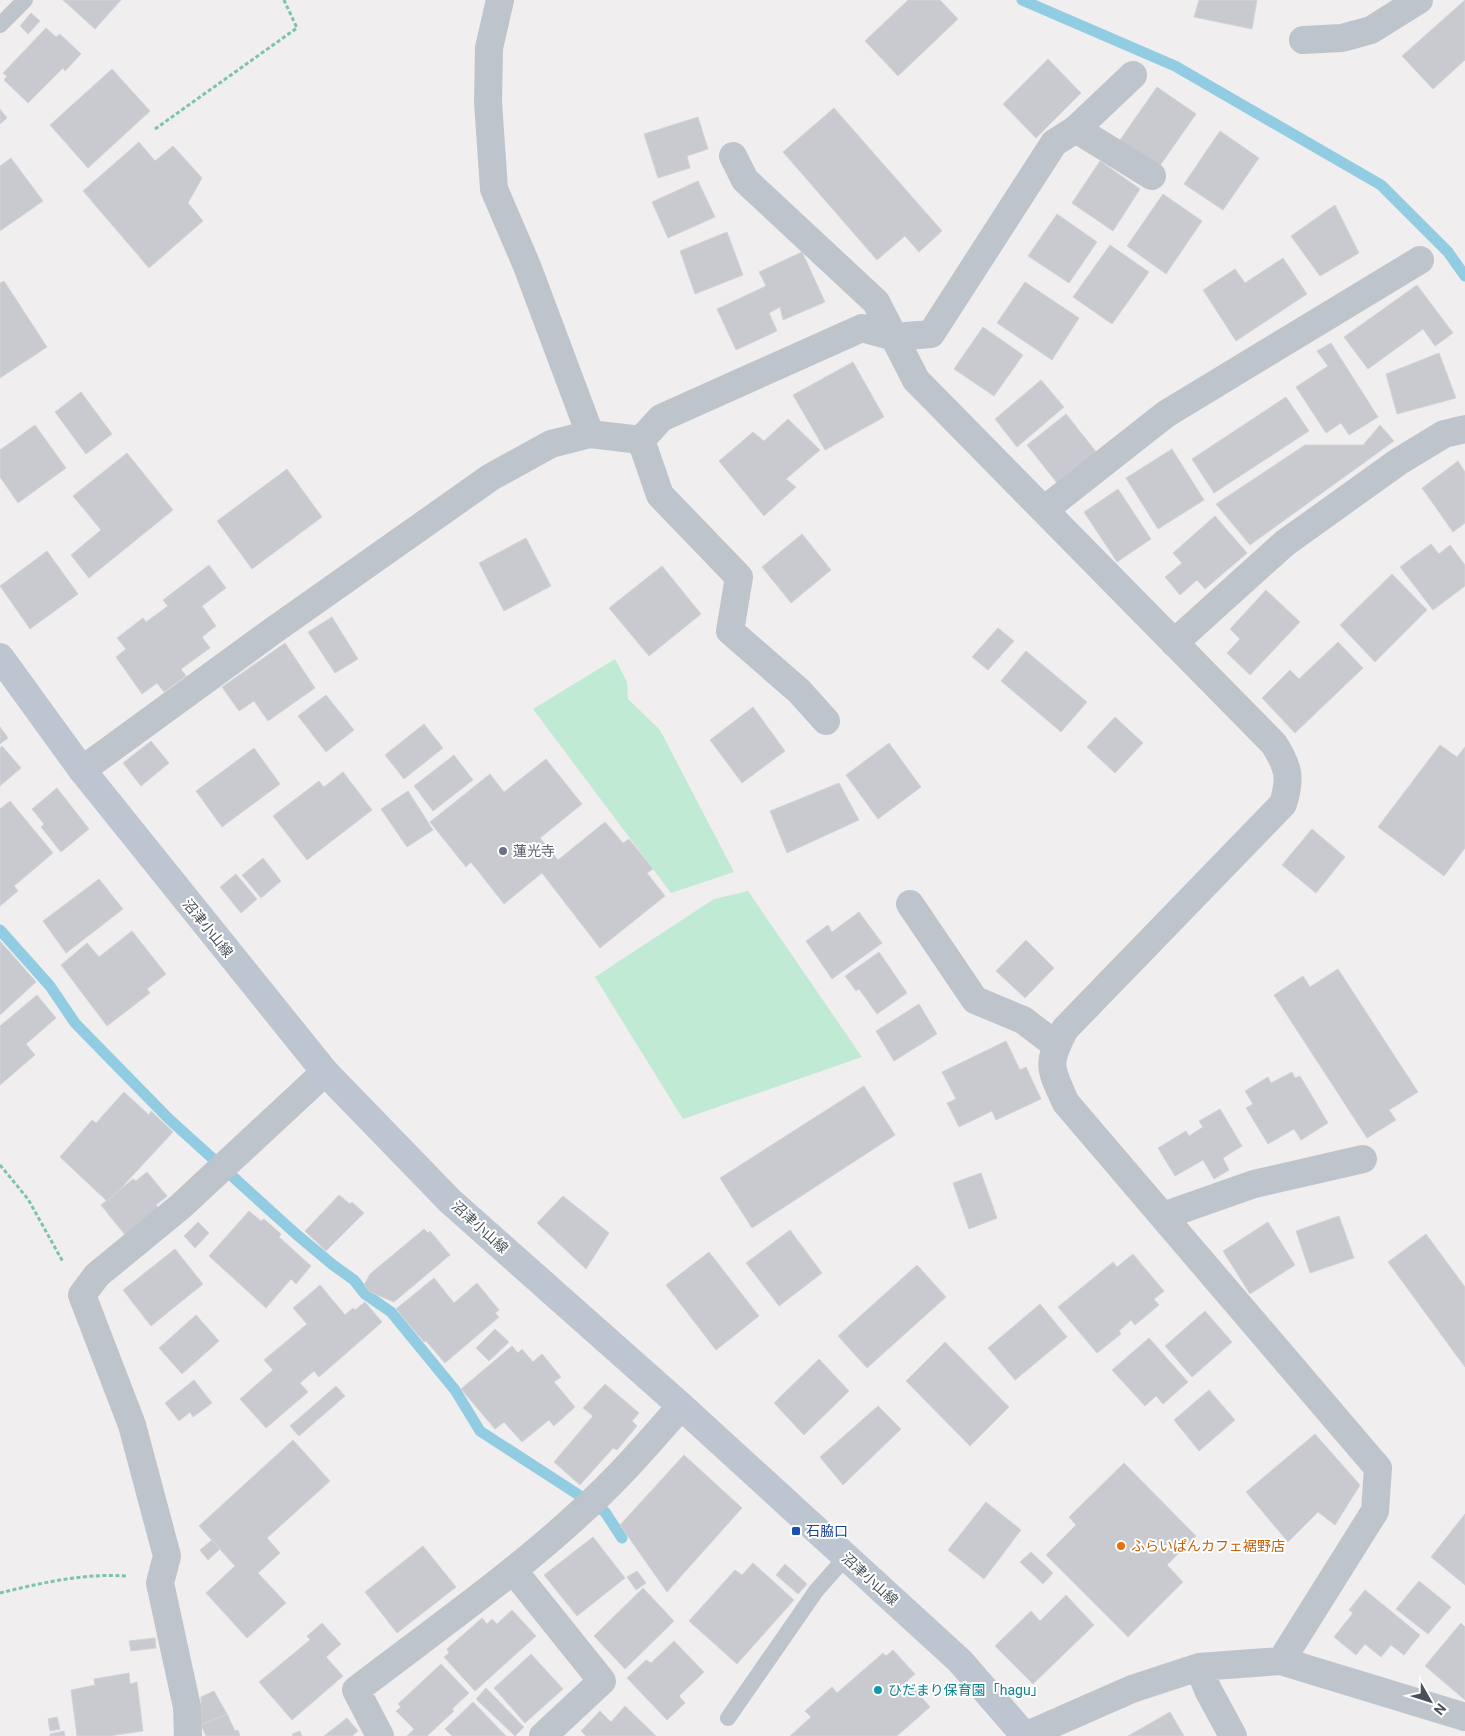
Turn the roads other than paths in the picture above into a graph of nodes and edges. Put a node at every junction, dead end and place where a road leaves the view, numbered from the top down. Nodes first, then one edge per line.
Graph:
1 (25, 0) edge
2 (500, 0) edge
3 (1419, 0) edge
4 (0, 25) edge
5 (1304, 40) dead end
6 (1133, 75) dead end
7 (1076, 129) junction
8 (733, 156) dead end
9 (1152, 176) dead end
10 (1420, 260) dead end
11 (894, 337) junction
12 (1465, 429) edge
13 (590, 434) junction
14 (641, 440) junction
15 (1044, 510) junction
16 (1174, 643) junction
17 (0, 657) edge
18 (826, 721) dead end
19 (82, 770) junction
20 (910, 904) dead end
21 (1056, 1045) junction
22 (325, 1072) junction
23 (1363, 1159) dead end
24 (1163, 1216) junction
25 (681, 1406) junction
26 (846, 1557) junction
27 (513, 1570) junction
28 (1281, 1661) junction
29 (1199, 1667) junction
30 (1465, 1717) edge
31 (728, 1718) dead end
32 (188, 1736) edge
33 (380, 1736) edge
34 (542, 1736) edge
35 (1025, 1736) edge
36 (1234, 1736) edge

1 - 4 lane
2 - 13 street
3 - 5 street
6 - 7 street
7 - 9 street
7 - 11 street
8 - 11 street
10 - 15 street
11 - 14 street
11 - 15 street
12 - 16 street
13 - 14 street
13 - 19 street
14 - 18 street
15 - 16 street
16 - 21 street
17 - 19 main road, 沼津小山線
19 - 22 main road, 沼津小山線
20 - 21 street
21 - 24 street
22 - 25 main road, 沼津小山線
22 - 32 street
23 - 24 street
24 - 28 street
25 - 26 main road, 沼津小山線
25 - 27 street
26 - 31 lane
26 - 35 main road, 沼津小山線
27 - 33 street
27 - 34 street
28 - 29 street
28 - 30 street
29 - 35 street
29 - 36 street

